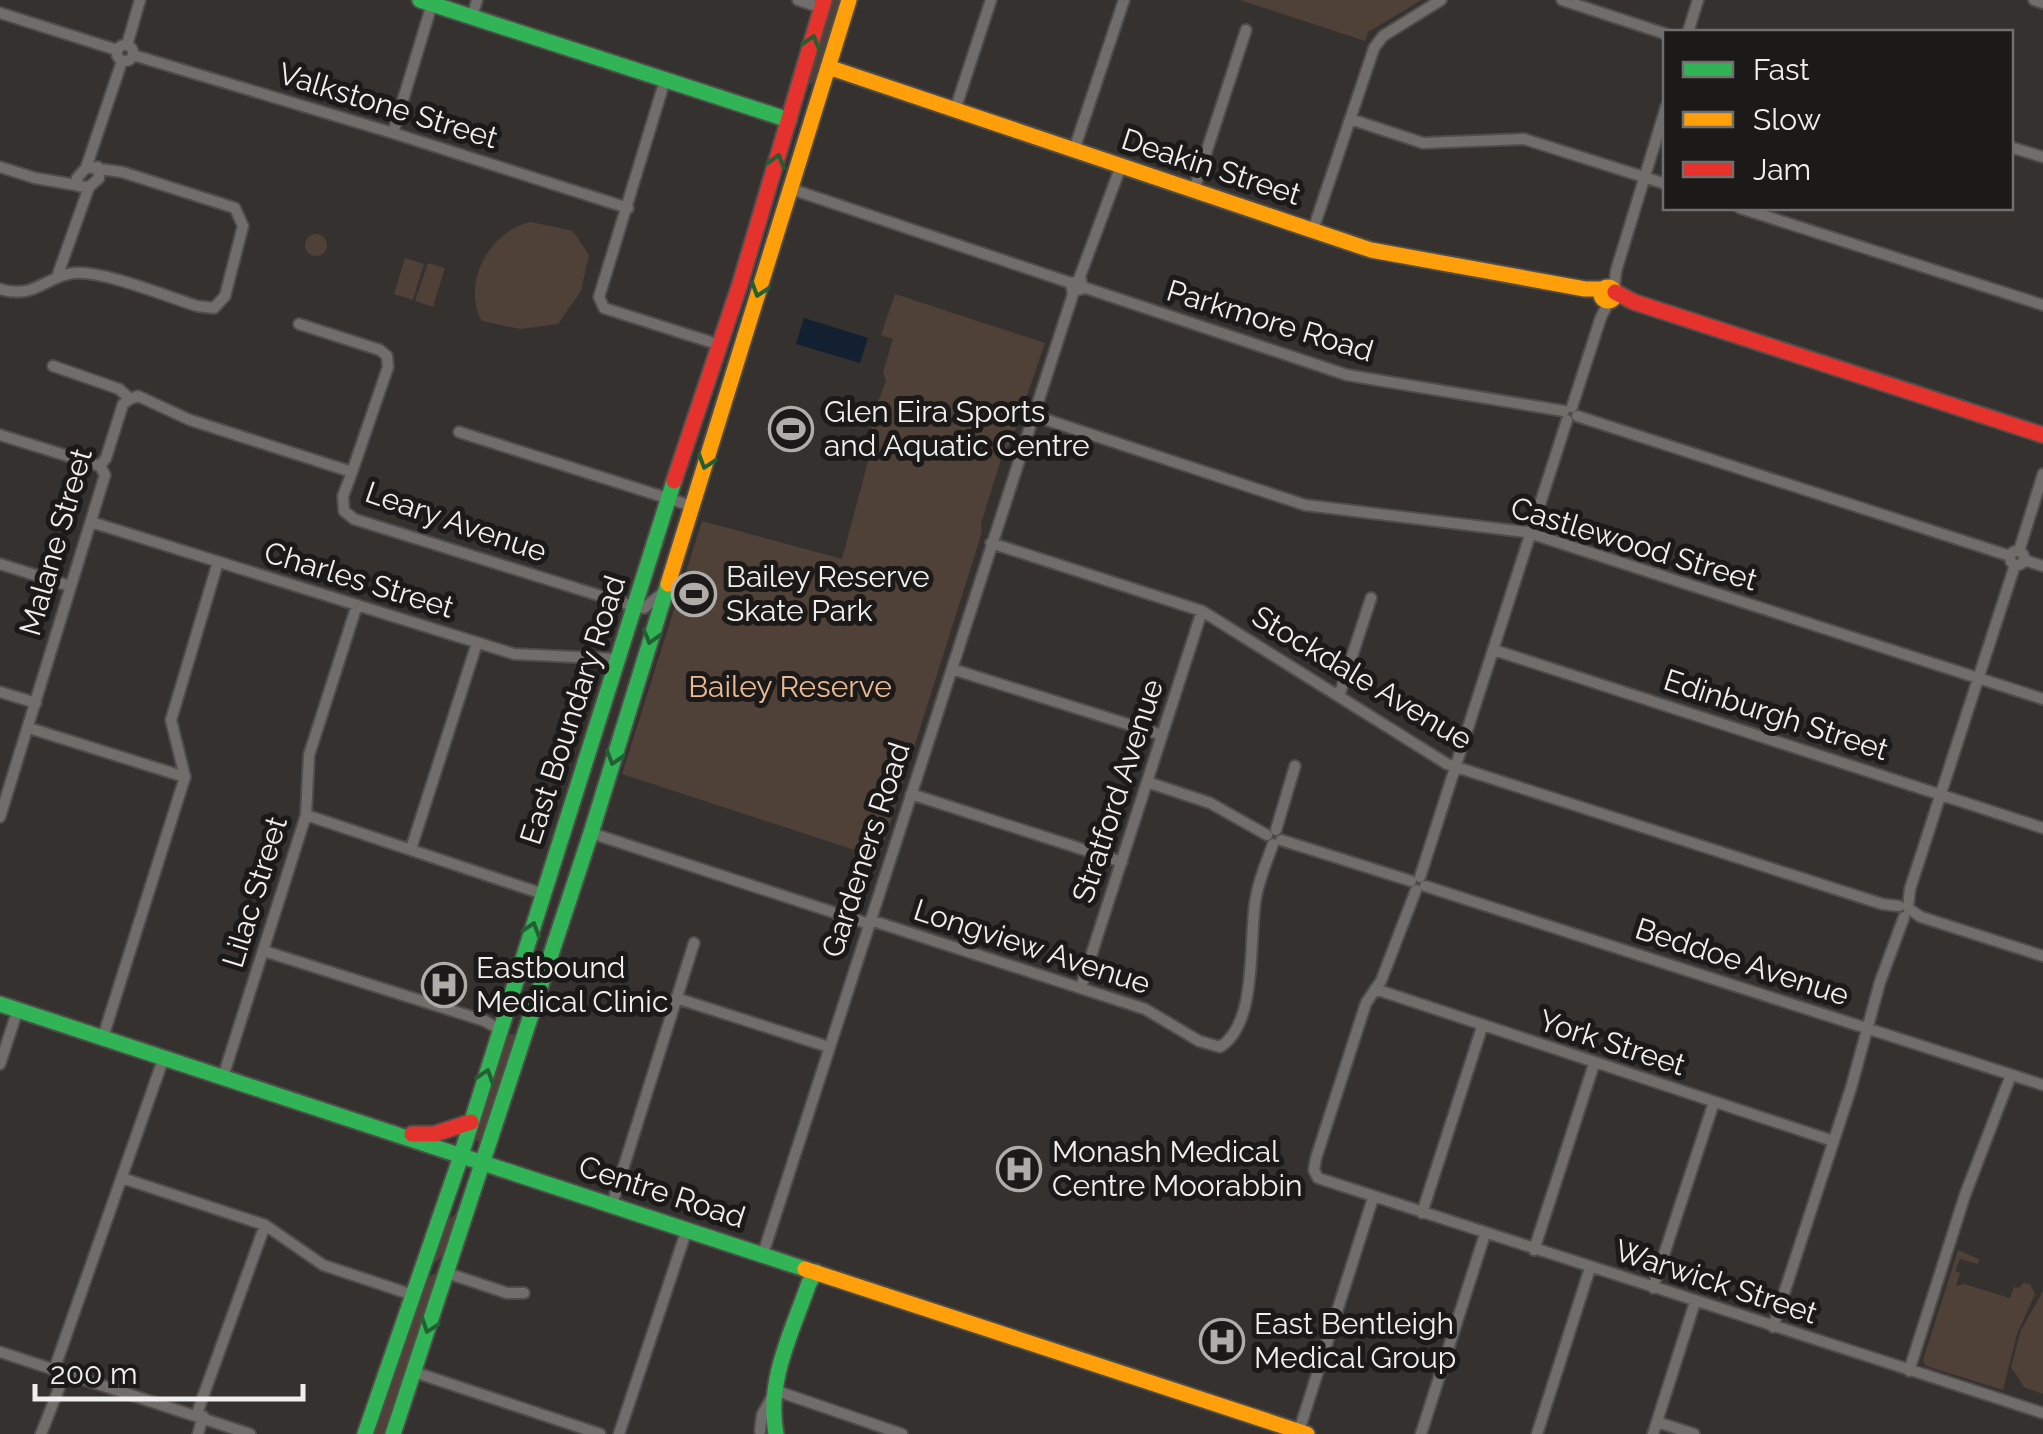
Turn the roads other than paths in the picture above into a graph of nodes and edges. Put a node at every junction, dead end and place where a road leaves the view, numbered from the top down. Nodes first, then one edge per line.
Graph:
1 (140, 0) edge
2 (477, 0) edge
3 (798, 0) edge
4 (848, 0) edge
5 (991, 0) edge
6 (1124, 0) edge
7 (1441, 0) edge
8 (1562, 0) edge
9 (1698, 0) edge
10 (2034, 0) edge
11 (426, 2) edge
12 (2043, 3) edge
13 (823, 4) edge
14 (0, 13) edge
15 (472, 17) junction
16 (1246, 30) dead end
17 (1689, 30) edge
18 (1663, 33) edge
19 (125, 53) junction
20 (828, 67) junction
21 (665, 80) junction
22 (799, 85) junction
23 (822, 87) junction
24 (955, 110) junction
25 (1663, 118) edge
26 (1350, 119) junction
27 (789, 120) junction
28 (393, 132) junction
29 (2013, 147) edge
30 (1074, 150) junction
31 (2043, 157) edge
32 (1120, 166) junction
33 (0, 167) edge
34 (88, 177) junction
35 (1646, 177) junction
36 (1663, 183) edge
37 (791, 190) junction
38 (1194, 190) junction
39 (628, 208) junction
40 (1746, 210) edge
41 (1313, 230) junction
42 (58, 277) junction
43 (1077, 285) junction
44 (0, 289) edge
45 (1608, 294) junction
46 (2043, 305) edge
47 (299, 324) dead end
48 (720, 345) junction
49 (53, 366) dead end
50 (130, 400) junction
51 (1570, 413) junction
52 (1032, 415) junction
53 (459, 432) dead end
54 (0, 434) edge
55 (2043, 436) edge
56 (100, 466) junction
57 (352, 472) junction
58 (2043, 474) edge
59 (670, 500) junction
60 (692, 506) junction
61 (90, 522) junction
62 (1531, 534) junction
63 (992, 543) junction
64 (2017, 558) junction
65 (218, 562) junction
66 (0, 564) edge
67 (2043, 566) edge
68 (70, 586) junction
69 (664, 592) junction
70 (1371, 598) dead end
71 (357, 605) junction
72 (633, 606) junction
73 (1202, 610) junction
74 (477, 643) junction
75 (1494, 650) junction
76 (617, 659) junction
77 (952, 668) junction
78 (1978, 678) junction
79 (0, 692) edge
80 (1339, 696) junction
81 (2043, 699) edge
82 (36, 703) junction
83 (29, 728) junction
84 (1162, 735) junction
85 (1295, 766) dead end
86 (1456, 767) junction
87 (185, 778) junction
88 (1147, 782) junction
89 (911, 794) junction
90 (1940, 794) junction
91 (306, 815) junction
92 (0, 817) edge
93 (2043, 828) edge
94 (590, 833) junction
95 (1274, 837) junction
96 (411, 849) junction
97 (1122, 862) junction
98 (1418, 884) junction
99 (543, 894) junction
100 (1903, 911) junction
101 (870, 922) junction
102 (694, 944) dead end
103 (264, 950) junction
104 (2043, 956) edge
105 (1081, 987) junction
106 (1376, 989) junction
107 (676, 998) junction
108 (0, 1004) edge
109 (18, 1009) junction
110 (506, 1012) junction
111 (531, 1014) junction
112 (485, 1021) junction
113 (1482, 1027) junction
114 (1866, 1028) junction
115 (500, 1030) junction
116 (102, 1037) junction
117 (829, 1047) junction
118 (164, 1057) junction
119 (0, 1064) edge
120 (1594, 1064) junction
121 (2011, 1075) junction
122 (223, 1077) junction
123 (2043, 1085) edge
124 (1714, 1102) junction
125 (471, 1122) junction
126 (396, 1134) junction
127 (1834, 1141) junction
128 (460, 1155) junction
129 (484, 1163) junction
130 (122, 1178) junction
131 (1374, 1198) junction
132 (612, 1204) junction
133 (1422, 1213) junction
134 (466, 1214) junction
135 (438, 1222) junction
136 (265, 1225) junction
137 (687, 1229) junction
138 (1485, 1234) junction
139 (458, 1240) junction
140 (1534, 1250) junction
141 (763, 1254) junction
142 (1590, 1268) junction
143 (447, 1272) junction
144 (816, 1272) junction
145 (420, 1274) junction
146 (1654, 1288) junction
147 (524, 1294) dead end
148 (413, 1295) junction
149 (1696, 1302) junction
150 (1774, 1327) junction
151 (0, 1352) edge
152 (59, 1371) junction
153 (1909, 1371) junction
154 (414, 1372) junction
155 (776, 1393) junction
156 (2043, 1413) edge
157 (202, 1418) junction
158 (1655, 1428) edge
159 (772, 1431) edge
160 (1303, 1433) edge
161 (41, 1434) edge
162 (200, 1434) edge
163 (250, 1434) edge
164 (365, 1434) edge
165 (393, 1434) edge
166 (600, 1434) edge
167 (619, 1434) edge
168 (902, 1434) edge
169 (1421, 1434) edge
170 (1537, 1434) edge
171 (1694, 1434) edge

1 - 19 street
2 - 15 street
3 - 13 street
4 - 20 main road, East Boundary Road
5 - 24 street
6 - 30 street
7 - 26 street
8 - 18 street
9 - 17 street
10 - 12 street
11 - 15 main road
11 - 28 street
22 -> 13 main road, East Boundary Road
14 - 19 street, Valkstone Street
15 - 21 main road
16 - 38 street
19 - 28 street, Valkstone Street
19 - 34 street
20 - 23 main road, East Boundary Road
20 - 24 main road, Deakin Street
21 - 27 main road
21 - 39 street
22 - 23 main road
22 - 27 main road, East Boundary Road
23 - 27 main road
23 - 37 main road, East Boundary Road
24 - 30 main road, Deakin Street
25 - 35 street
26 - 35 street
26 - 41 street
48 -> 27 main road, East Boundary Road
28 - 39 street, Valkstone Street
29 - 31 street
30 - 32 main road, Deakin Street
32 - 38 main road, Deakin Street
32 - 43 street, Gardeners Road
33 - 34 street
34 - 42 street
34 - 42 street
35 - 36 street
35 - 45 street
37 - 43 street, Parkmore Road
37 -> 60 main road, East Boundary Road
38 - 41 main road, Deakin Street
39 - 48 street
40 - 46 street
41 - 45 main road, Deakin Street
42 - 44 street
43 - 51 street, Parkmore Road
43 - 52 street, Gardeners Road
45 - 51 street, Warwick Street
45 - 55 main road, Deakin Street
47 - 57 street
48 - 59 main road, East Boundary Road
49 - 50 street, Leary Avenue
50 - 56 street, Malane Street
50 - 57 street, Leary Avenue
51 - 62 street, Warwick Street
51 - 64 street, Parkmore Road
52 - 62 street, Castlewood Street
52 - 63 street, Gardeners Road
53 - 59 street
54 - 56 street
56 - 61 street, Malane Street
57 - 72 street, Leary Avenue
58 - 64 street
59 - 60 street
59 - 72 main road, East Boundary Road
60 - 69 main road, East Boundary Road
61 - 65 street, Charles Street
61 - 68 street, Malane Street
62 - 75 street, Warwick Street
62 - 78 street, Castlewood Street
63 - 73 street, Stockdale Avenue
63 - 77 street, Gardeners Road
64 - 67 street, Parkmore Road
64 - 78 street
65 - 71 street, Charles Street
65 - 87 street
66 - 68 street
68 - 82 street, Malane Street
69 - 72 street
69 -> 94 main road, East Boundary Road
70 - 80 street
71 - 74 street, Charles Street
71 - 91 street, Lilac Street
72 - 76 main road, East Boundary Road
73 - 80 street, Stockdale Avenue
73 - 84 street, Stratford Avenue
74 - 76 street, Charles Street
74 - 96 street
75 - 86 street, Warwick Street
75 - 90 street, Edinburgh Street
76 - 99 main road, East Boundary Road
77 - 84 street
77 - 89 street, Gardeners Road
78 - 81 street, Castlewood Street
78 - 90 street
79 - 82 street
80 - 86 street, Stockdale Avenue
82 - 83 street, Malane Street
83 - 87 street
83 - 92 street, Malane Street
84 - 88 street, Stratford Avenue
85 - 95 street
86 - 98 street, Warwick Street
86 - 100 street, Stockdale Avenue
87 - 116 street
88 - 95 street, Beddoe Avenue
88 - 97 street, Stratford Avenue
89 - 97 street
89 - 101 street, Gardeners Road
90 - 93 street, Edinburgh Street
90 - 100 street
91 - 96 street
91 - 103 street, Lilac Street
94 - 101 street, Longview Avenue
94 - 111 main road, East Boundary Road
95 - 98 street, Beddoe Avenue
95 - 105 street, Longview Avenue
96 - 99 street
97 - 105 street, Stratford Avenue
98 - 106 street, Warwick Street
98 - 114 street, Beddoe Avenue
110 -> 99 main road, East Boundary Road
100 - 104 street, Stockdale Avenue
100 - 114 street
101 - 105 street, Longview Avenue
101 - 117 street, Gardeners Road
102 - 107 street
103 - 112 street
103 - 122 street, Lilac Street
106 - 113 street, York Street
106 - 131 street, Warwick Street
107 - 117 street
107 - 132 street
108 - 109 main road, Centre Road
109 - 116 main road, Centre Road
109 - 119 street
110 - 112 street
110 - 115 main road, East Boundary Road
111 - 115 main road
111 - 129 main road, East Boundary Road
112 - 115 street
113 - 120 street, York Street
113 - 133 street
114 - 121 street, Beddoe Avenue
114 - 127 street
125 -> 115 main road, East Boundary Road
116 - 118 main road, Centre Road
117 - 141 street, Gardeners Road
118 - 122 main road, Centre Road
118 - 130 street
120 - 124 street, York Street
120 - 140 street
121 - 123 street, Beddoe Avenue
121 - 153 street
122 - 126 main road, Centre Road
124 - 127 street, York Street
124 - 146 street
125 - 126 main road
125 - 128 main road, East Boundary Road
126 - 128 main road, Centre Road
127 - 150 street
128 - 129 main road, Centre Road
128 - 135 main road, East Boundary Road
129 - 132 main road, Centre Road
129 - 134 main road, East Boundary Road
130 - 136 street
130 - 152 street
131 - 133 street, Warwick Street
131 - 160 street
132 - 137 main road, Centre Road
133 - 138 street, Warwick Street
134 - 135 main road
134 - 139 main road, East Boundary Road
135 - 145 main road, East Boundary Road
136 - 148 street
136 - 157 street
137 - 141 main road, Centre Road
137 - 167 street
138 - 140 street, Warwick Street
138 - 169 street
139 - 143 main road, East Boundary Road
139 - 145 main road
140 - 142 street, Warwick Street
141 - 144 main road, Centre Road
142 - 146 street, Warwick Street
142 - 170 street
143 - 147 street
143 -> 154 main road, East Boundary Road
144 - 155 main road
144 - 160 main road, Centre Road
145 - 148 main road, East Boundary Road
146 - 149 street, Warwick Street
148 - 164 main road, East Boundary Road
149 - 150 street, Warwick Street
149 - 158 street
150 - 153 street, Warwick Street
151 - 152 street
152 - 157 street
152 - 161 street
153 - 156 street, Warwick Street
154 - 165 main road, East Boundary Road
154 - 166 street
155 - 159 main road
155 - 168 street
157 - 162 street
157 - 163 street
158 - 171 street

